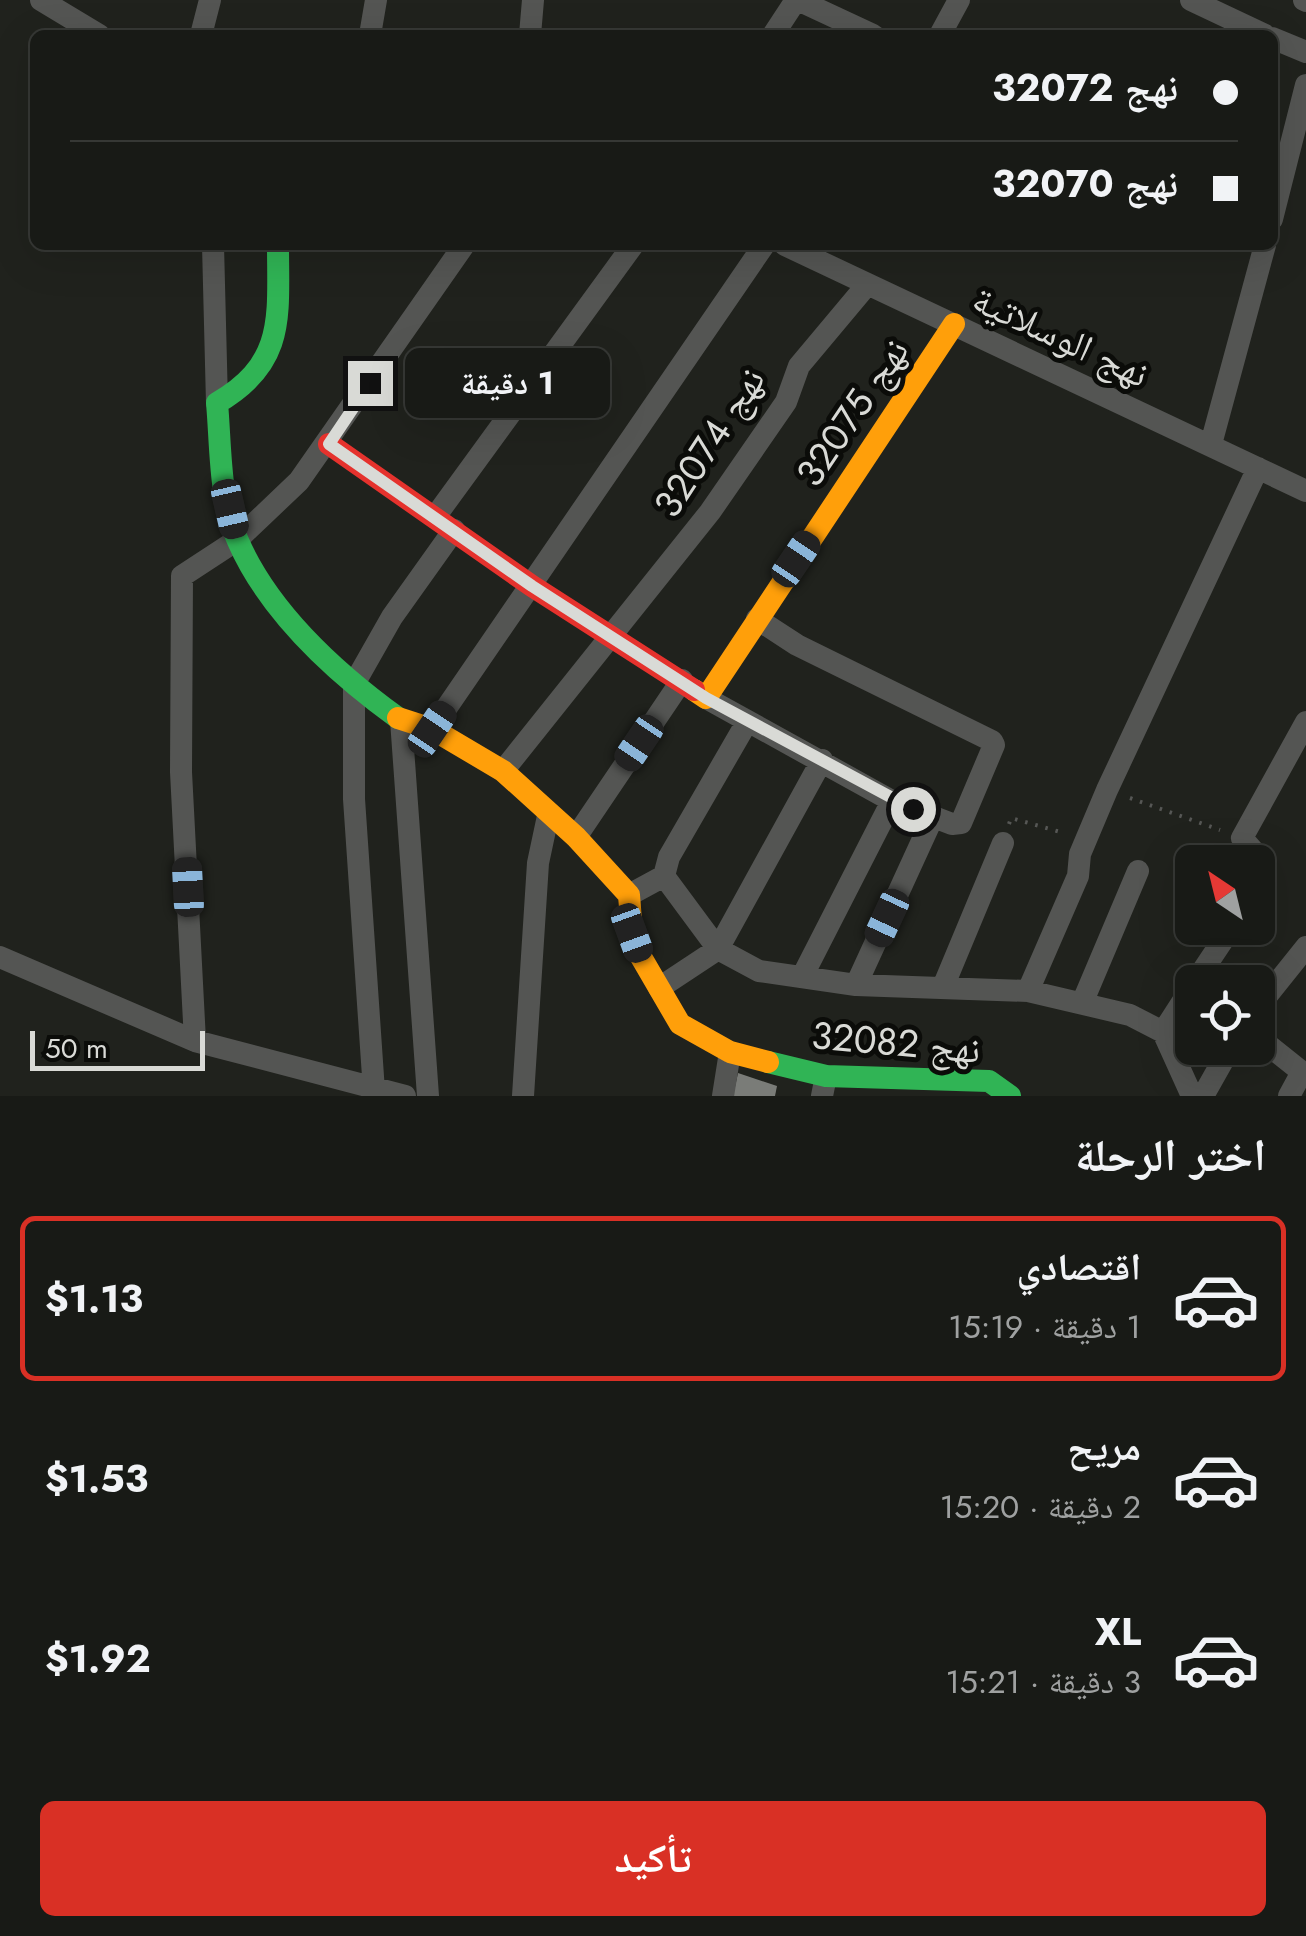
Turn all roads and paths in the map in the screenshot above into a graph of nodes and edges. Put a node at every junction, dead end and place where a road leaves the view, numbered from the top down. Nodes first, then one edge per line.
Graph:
1 (41, 0) edge
2 (210, 0) edge
3 (376, 0) edge
4 (532, 0) edge
5 (797, 0) edge
6 (959, 0) edge
7 (1191, 0) edge
8 (91, 30) edge
9 (202, 30) edge
10 (371, 30) edge
11 (530, 30) edge
12 (776, 30) edge
13 (861, 30) edge
14 (943, 30) edge
15 (1255, 30) edge
16 (1278, 40) edge
17 (1306, 52) edge
18 (1304, 96) edge
19 (1278, 196) edge
20 (213, 250) edge
21 (278, 250) edge
22 (461, 250) edge
23 (630, 250) edge
24 (761, 250) edge
25 (1264, 250) edge
26 (829, 254) edge
27 (866, 286) junction
28 (954, 324) junction
29 (216, 404) junction
30 (329, 444) junction
31 (1211, 444) junction
32 (1258, 468) junction
33 (1306, 491) edge
34 (444, 523) junction
35 (237, 540) junction
36 (532, 586) junction
37 (756, 619) junction
38 (613, 638) junction
39 (682, 680) junction
40 (354, 684) junction
41 (706, 698) junction
42 (400, 720) junction
43 (747, 722) junction
44 (1306, 722) edge
45 (432, 729) junction
46 (822, 760) junction
47 (503, 771) junction
48 (1107, 790) junction
49 (892, 802) junction
50 (548, 816) junction
51 (933, 816) junction
52 (576, 837) junction
53 (1242, 838) junction
54 (1086, 839) junction
55 (1003, 843) joint
56 (1248, 845) edge
57 (1138, 871) dead end
58 (664, 876) junction
59 (629, 896) junction
60 (1306, 947) edge
61 (718, 948) junction
62 (0, 957) edge
63 (802, 977) junction
64 (856, 985) junction
65 (1275, 986) edge
66 (943, 987) junction
67 (659, 988) junction
68 (1028, 991) junction
69 (1084, 1001) junction
70 (1175, 1014) edge
71 (1163, 1032) junction
72 (196, 1042) junction
73 (1275, 1051) edge
74 (730, 1052) junction
75 (1220, 1065) edge
76 (824, 1086) edge
77 (1187, 1088) edge
78 (374, 1091) junction
79 (405, 1096) edge
80 (428, 1096) edge
81 (523, 1096) edge
82 (723, 1096) edge
83 (1010, 1096) edge
84 (1203, 1096) edge
85 (1289, 1096) edge

1 - 8 street
2 - 9 street
3 - 10 street
4 - 11 street
5 - 12 street
5 - 13 street
6 - 14 street
7 - 15 street
16 - 17 street
18 - 19 street
20 - 29 street
21 - 29 street
22 - 30 street
23 - 34 street
24 - 36 street
25 - 31 street
26 - 27 street, نهج الوسلاتية
27 - 28 street, نهج الوسلاتية
27 - 38 street, نهج 32074
28 - 31 street, نهج الوسلاتية
28 - 37 street, نهج 32075
29 - 35 street
30 - 34 street
30 - 35 street
31 - 32 street, نهج الوسلاتية
32 - 33 street, نهج الوسلاتية
32 - 48 street
34 - 36 street
34 - 40 street
35 - 40 street
35 - 72 street
36 - 38 street
36 - 45 street
37 - 41 street, نهج 32075
37 - 51 street
38 - 39 street
38 - 47 street, نهج 32074
39 - 41 street
39 - 52 street
40 - 42 street
40 - 78 street
41 - 43 street
42 - 45 street
42 - 80 street
43 - 46 street
43 - 58 street
44 - 53 street
45 - 47 street
46 - 49 street
46 - 61 street
47 - 50 street
48 - 53 path
48 - 54 street
49 - 51 street
49 - 63 street
50 - 52 street
50 - 81 street
51 - 64 street
52 - 59 street
53 - 56 street
54 - 55 path
54 - 68 street
55 - 66 street
57 - 69 street
58 - 59 street
58 - 61 street
59 - 67 street, نهج 32082
60 - 65 street
61 - 63 street
61 - 67 street
62 - 72 street
63 - 64 street
64 - 66 street
66 - 68 street
67 - 74 street, نهج 32082
68 - 69 street
69 - 71 street
70 - 71 street
71 - 77 street
72 - 78 street
73 - 85 street
74 - 76 street, نهج 32082
74 - 82 street
75 - 84 street
76 - 83 street, نهج 32082
78 - 79 street

